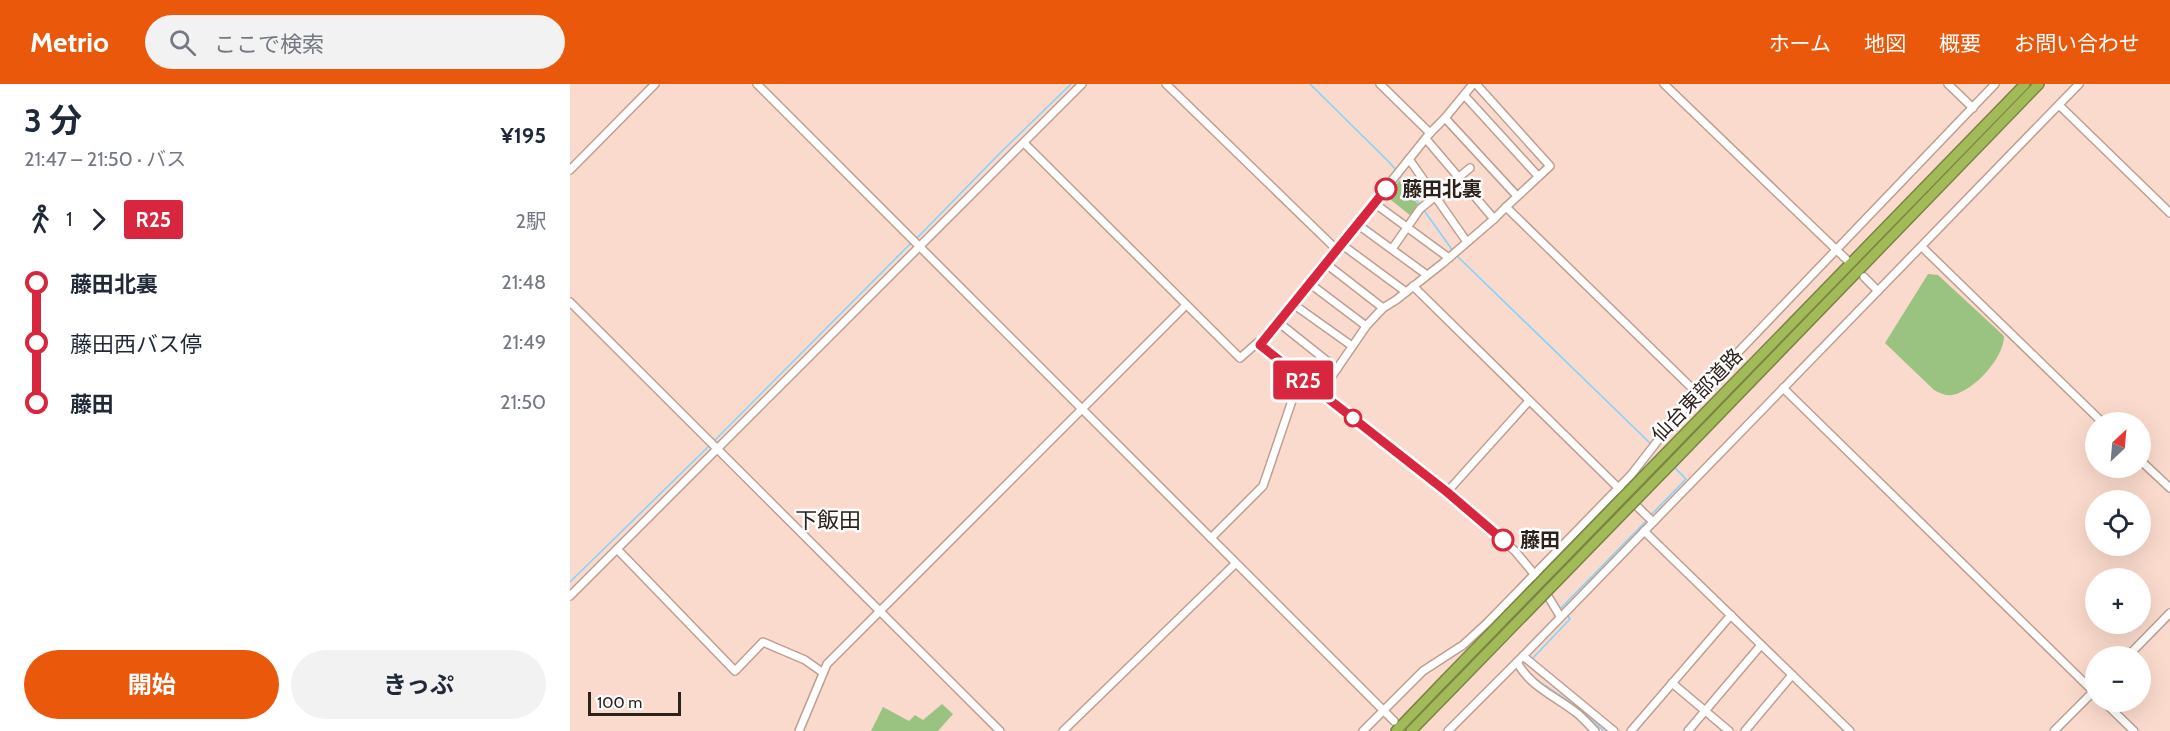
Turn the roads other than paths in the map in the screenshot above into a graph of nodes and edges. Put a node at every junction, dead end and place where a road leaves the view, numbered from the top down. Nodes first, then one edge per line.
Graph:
1 (655, 84) edge
2 (757, 84) edge
3 (1082, 84) edge
4 (1166, 84) edge
5 (1380, 84) edge
6 (1474, 84) edge
7 (1664, 84) edge
8 (1948, 84) edge
9 (1995, 84) edge
10 (2025, 84) edge
11 (2039, 84) edge
12 (2079, 84) edge
13 (1464, 94) junction
14 (2059, 105) junction
15 (1973, 108) junction
16 (1446, 118) junction
17 (1428, 136) junction
18 (1024, 142) junction
19 (1409, 159) junction
20 (1470, 168) dead end
21 (570, 170) edge
22 (1538, 176) junction
23 (1458, 177) junction
24 (1435, 196) junction
25 (1517, 196) junction
26 (1374, 203) junction
27 (1506, 207) junction
28 (2170, 213) edge
29 (1494, 219) junction
30 (1357, 224) junction
31 (1407, 228) junction
32 (1467, 242) junction
33 (916, 243) junction
34 (1922, 246) junction
35 (1339, 247) junction
36 (1392, 249) junction
37 (1837, 250) junction
38 (1453, 254) junction
39 (1846, 259) dead end
40 (1325, 263) junction
41 (1427, 275) junction
42 (1864, 278) dead end
43 (1309, 284) junction
44 (1413, 286) junction
45 (1878, 291) junction
46 (1406, 292) junction
47 (570, 302) edge
48 (1293, 304) junction
49 (1186, 305) junction
50 (1383, 308) junction
51 (1278, 322) junction
52 (1366, 326) junction
53 (1260, 345) junction
54 (1352, 346) junction
55 (1337, 369) junction
56 (1300, 377) junction
57 (1783, 388) junction
58 (1321, 392) junction
59 (1698, 394) junction
60 (1529, 401) junction
61 (1082, 409) junction
62 (2092, 412) edge
63 (716, 447) junction
64 (2151, 470) edge
65 (1618, 488) junction
66 (2170, 488) edge
67 (1447, 492) junction
68 (1650, 519) junction
69 (1644, 531) junction
70 (1211, 538) junction
71 (617, 549) junction
72 (1236, 564) junction
73 (1535, 575) junction
74 (570, 596) edge
75 (880, 612) junction
76 (2170, 613) edge
77 (1731, 615) junction
78 (1560, 616) junction
79 (1761, 645) junction
80 (2138, 646) edge
81 (1524, 657) junction
82 (1518, 662) junction
83 (822, 672) junction
84 (1792, 675) junction
85 (2085, 682) edge
86 (1672, 683) junction
87 (2085, 702) edge
88 (1384, 710) junction
89 (1705, 711) junction
90 (2114, 712) edge
91 (1395, 726) edge
92 (799, 731) edge
93 (1000, 731) edge
94 (1063, 731) edge
95 (1363, 731) edge
96 (1411, 731) edge
97 (1448, 731) edge
98 (1594, 731) edge
99 (1614, 731) edge
100 (1631, 731) edge
101 (1688, 731) edge
102 (1729, 731) edge
103 (1745, 731) edge
104 (1850, 731) edge
105 (2054, 731) edge
106 (2134, 731) edge

1 - 21 street
2 - 33 street
3 - 18 street
4 - 35 street
5 - 17 street
6 - 13 street
6 - 22 street
7 - 37 street
8 - 15 street
9 - 15 street
10 - 91 highway, 仙台東部道路, bridge
11 - 96 highway, 仙台東部道路, bridge
12 - 14 street
13 - 16 street
13 - 22 street
14 - 28 street
14 - 34 street
15 - 37 street
16 - 17 street
16 - 25 street
17 - 19 street
17 - 23 street
18 - 33 street
18 - 49 street
19 - 24 street
19 - 26 street
20 - 23 street
22 - 25 street
23 - 24 street
23 - 29 street
24 - 31 street
24 - 32 street
25 - 27 street
26 - 30 street
26 - 31 street
27 - 29 street
27 - 59 street
29 - 32 street
30 - 35 street
30 - 36 street
31 - 36 street
31 - 38 street
32 - 38 street
33 - 61 street
33 - 63 street
34 - 45 street
34 - 62 street
35 - 40 street
35 - 46 street
36 - 41 street
37 - 39 street
37 - 59 street
38 - 41 street
40 - 43 street
40 - 50 street
41 - 44 street
42 - 45 street
43 - 48 street
43 - 52 street
44 - 46 street
44 - 60 street
45 - 57 street
46 - 50 street
47 - 63 street
48 - 51 street
48 - 54 street
49 - 53 street
49 - 61 street
50 - 52 street
51 - 53 street
51 - 55 street
52 - 54 street
53 - 56 street
54 - 55 street
55 - 58 street
56 - 58 street
56 - 70 street
57 - 68 street
57 - 85 street
58 - 67 street
59 - 65 street
60 - 65 street
60 - 67 street
61 - 70 street
61 - 75 street
63 - 71 street
63 - 75 street
64 - 66 street
65 - 68 street
65 - 73 street
67 - 73 street
68 - 69 street
69 - 77 street
69 - 78 street
70 - 72 street
71 - 74 street
71 - 83 street
72 - 88 street
72 - 94 street
73 - 78 street
73 - 88 street
75 - 83 street
75 - 93 street
76 - 80 street
77 - 79 street
77 - 86 street
78 - 81 street
79 - 84 street
79 - 89 street
81 - 82 street
81 - 99 street
82 - 97 street
82 - 98 street
83 - 92 street
84 - 103 street
84 - 104 street
86 - 89 street
86 - 100 street
87 - 105 street
88 - 91 street
88 - 95 street
89 - 101 street
89 - 102 street
90 - 106 street

